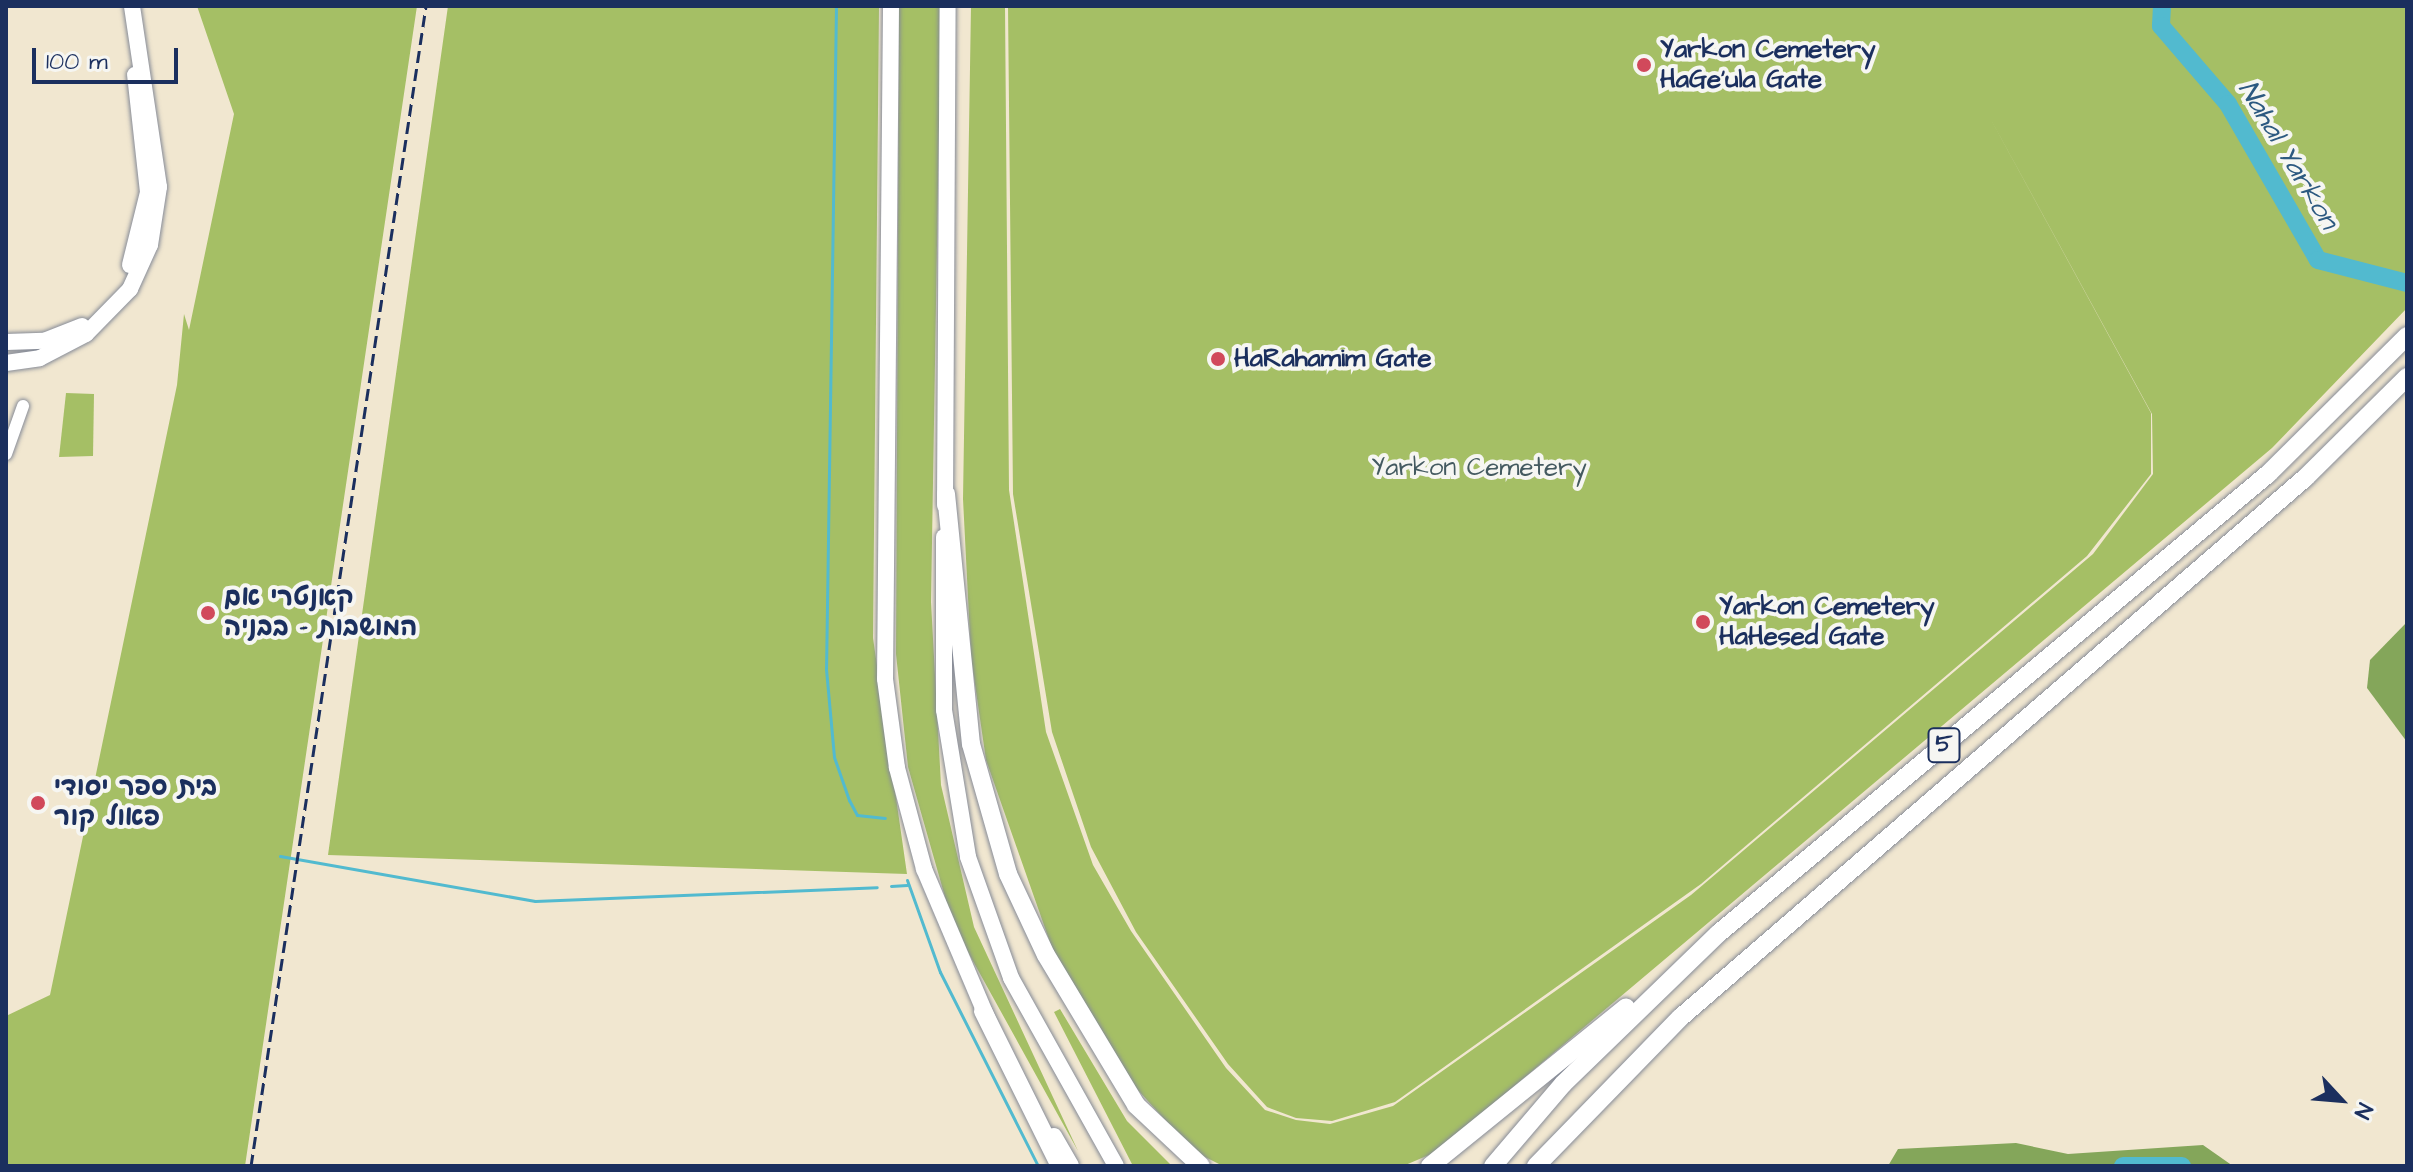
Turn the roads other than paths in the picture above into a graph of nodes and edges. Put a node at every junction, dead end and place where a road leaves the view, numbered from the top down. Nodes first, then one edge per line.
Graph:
1 (129, 6) edge
2 (891, 6) edge
3 (948, 6) edge
4 (153, 189) junction
5 (2407, 336) edge
6 (6, 342) edge
7 (6, 363) edge
8 (2407, 377) edge
9 (23, 406) dead end
10 (6, 454) edge
11 (946, 494) junction
12 (1719, 933) junction
13 (983, 1011) junction
14 (1060, 1166) edge
15 (1071, 1166) edge
16 (1116, 1166) edge
17 (1201, 1166) edge
18 (1430, 1166) edge
19 (1493, 1166) edge
20 (1536, 1166) edge

1 - 4 main road
2 - 13 main road
3 - 11 main road
4 - 6 main road
4 - 7 main road
5 - 12 highway, 5
8 - 20 highway, 5
9 - 10 street
11 - 16 main road
11 - 17 highway
12 - 18 highway
12 - 19 highway, 5
13 - 14 highway
13 - 15 main road

